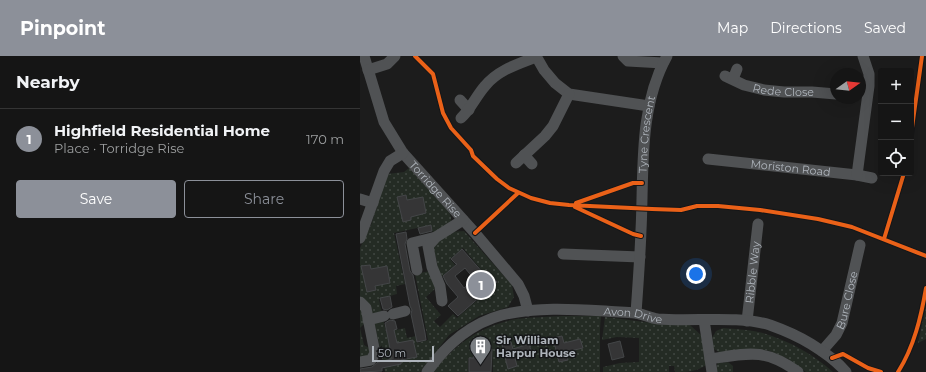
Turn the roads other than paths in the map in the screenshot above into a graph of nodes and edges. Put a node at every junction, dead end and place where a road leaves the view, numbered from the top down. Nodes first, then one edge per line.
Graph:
1 (395, 56) edge
2 (536, 56) edge
3 (623, 56) edge
4 (863, 56) edge
5 (665, 60) edge
6 (364, 63) edge
7 (738, 69) dead end
8 (866, 88) edge
9 (569, 94) junction
10 (830, 94) edge
11 (460, 100) dead end
12 (863, 104) edge
13 (649, 106) junction
14 (403, 153) junction
15 (708, 159) dead end
16 (532, 164) dead end
17 (857, 175) junction
18 (872, 178) dead end
19 (360, 199) edge
20 (373, 203) junction
21 (463, 220) junction
22 (758, 224) dead end
23 (436, 237) junction
24 (360, 238) edge
25 (860, 245) dead end
26 (563, 254) dead end
27 (640, 257) junction
28 (417, 270) dead end
29 (442, 301) dead end
30 (360, 302) edge
31 (405, 311) dead end
32 (528, 311) junction
33 (636, 313) junction
34 (368, 320) junction
35 (704, 320) junction
36 (747, 321) junction
37 (822, 351) junction
38 (710, 359) junction
39 (360, 362) edge
40 (426, 372) edge
41 (711, 372) edge
42 (798, 372) edge
43 (846, 372) edge

1 - 6 street
2 - 9 street
2 - 11 street
3 - 5 street
4 - 8 street
5 - 13 street, Tyne Crescent
6 - 14 street, Torridge Rise
7 - 10 street, Rede Close
9 - 13 street
9 - 16 street
12 - 17 street
13 - 27 street, Tyne Crescent
14 - 20 street
14 - 21 street, Torridge Rise
15 - 17 street, Moriston Road
17 - 18 street, Moriston Road
19 - 20 street
20 - 24 street
21 - 23 street
21 - 32 street, Torridge Rise
22 - 36 street, Ribble Way
23 - 28 street
23 - 29 street
25 - 37 street, Bure Close
26 - 27 street
27 - 33 street, Tyne Crescent
30 - 34 street
31 - 34 street
32 - 33 street, Avon Drive
32 - 40 street, Avon Drive
33 - 35 street, Avon Drive
34 - 39 street
35 - 36 street, Avon Drive
35 - 38 street
36 - 37 street, Avon Drive
37 - 43 street, Avon Drive
38 - 41 street
38 - 42 street

